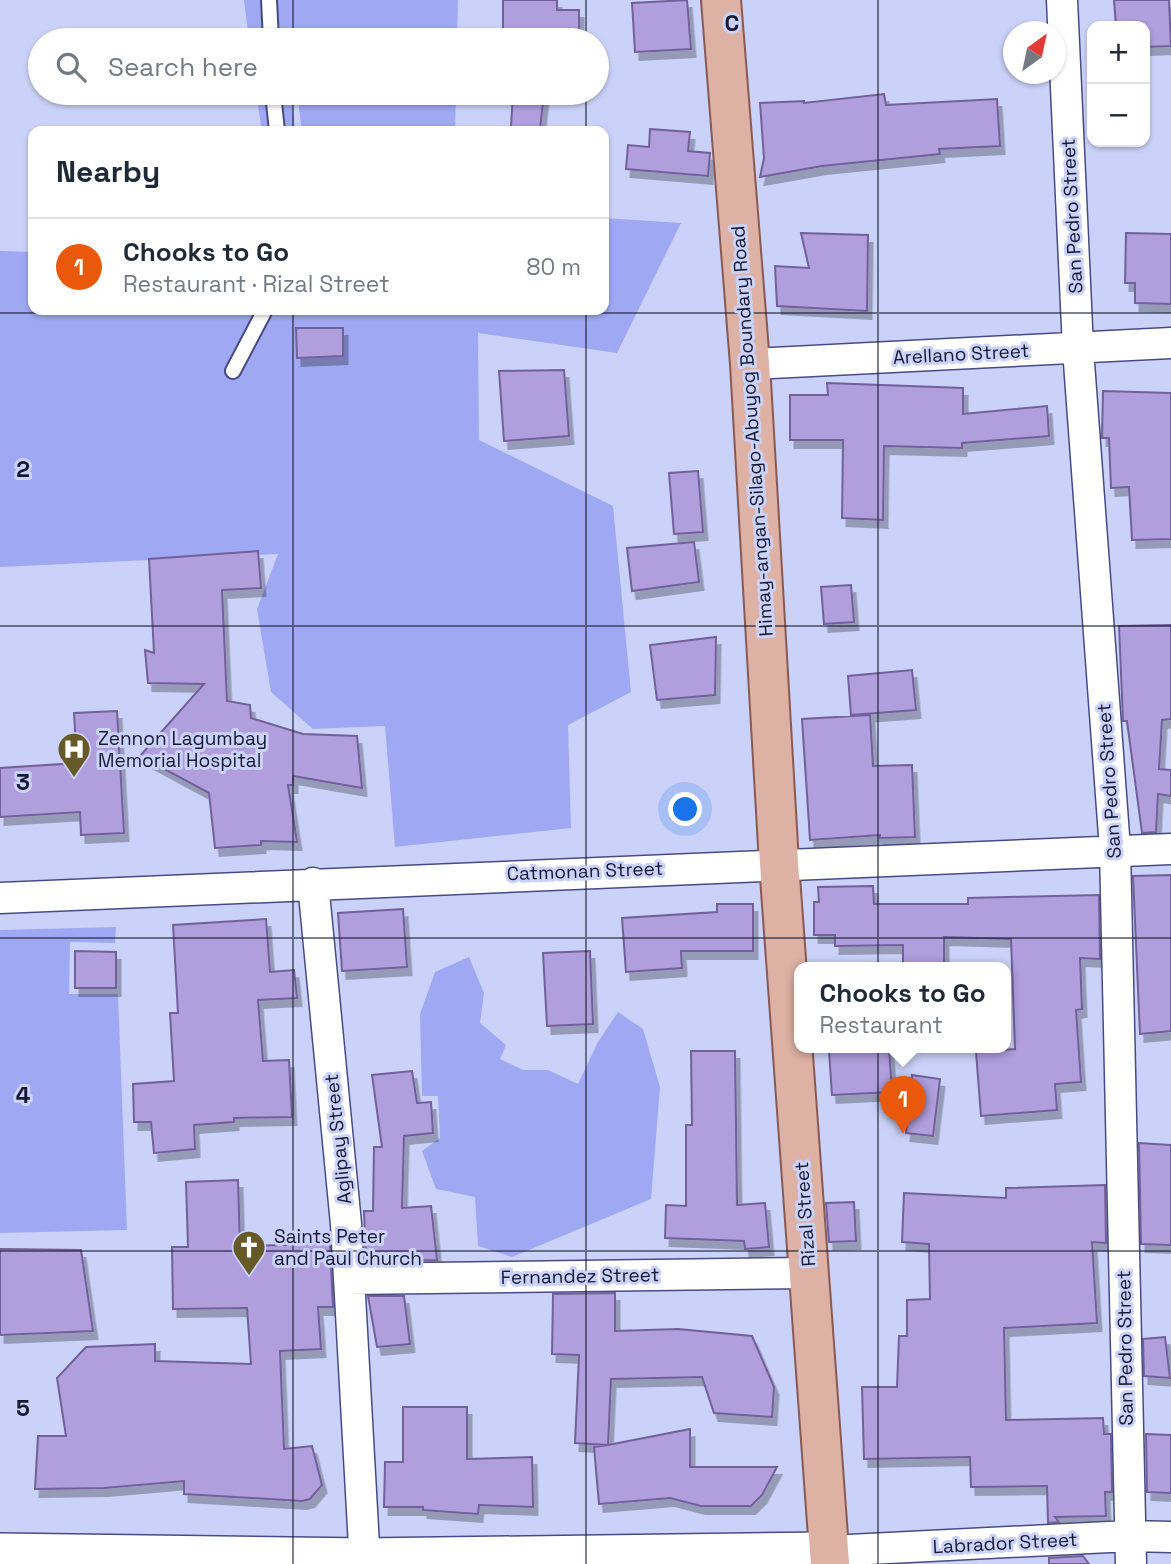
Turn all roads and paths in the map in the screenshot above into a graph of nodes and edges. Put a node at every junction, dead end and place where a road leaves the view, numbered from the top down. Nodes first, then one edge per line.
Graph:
1 (270, 0) edge
2 (720, 0) edge
3 (1062, 0) edge
4 (271, 28) edge
5 (274, 105) edge
6 (276, 126) edge
7 (262, 315) edge
8 (1171, 343) edge
9 (1078, 349) junction
10 (750, 364) junction
11 (233, 371) dead end
12 (1115, 849) junction
13 (1171, 849) edge
14 (779, 863) junction
15 (313, 883) junction
16 (0, 898) edge
17 (809, 1273) junction
18 (350, 1279) junction
19 (1171, 1537) edge
20 (1130, 1550) edge
21 (0, 1552) edge
22 (829, 1558) edge
23 (365, 1561) edge

1 - 4 lane
2 - 10 main road, Himay-angan-Silago-Abuyog Boundary Road
3 - 9 street, San Pedro Street
5 - 6 lane
7 - 11 lane
8 - 9 street, Arellano Street
9 - 10 street, Arellano Street
9 - 12 street, San Pedro Street
10 - 14 main road, Himay-angan-Silago-Abuyog Boundary Road
12 - 13 street, Catmonan Street
12 - 14 street, Catmonan Street
12 - 20 street, San Pedro Street
14 - 15 street, Catmonan Street
14 - 17 main road, Rizal Street
15 - 16 street, Catmonan Street
15 - 18 street, Aglipay Street
17 - 18 street, Fernandez Street
17 - 22 main road, Rizal Street
18 - 23 street, Aglipay Street
19 - 20 street, Labrador Street
20 - 22 street, Labrador Street
21 - 23 street, Labrador Street
22 - 23 street, Labrador Street

